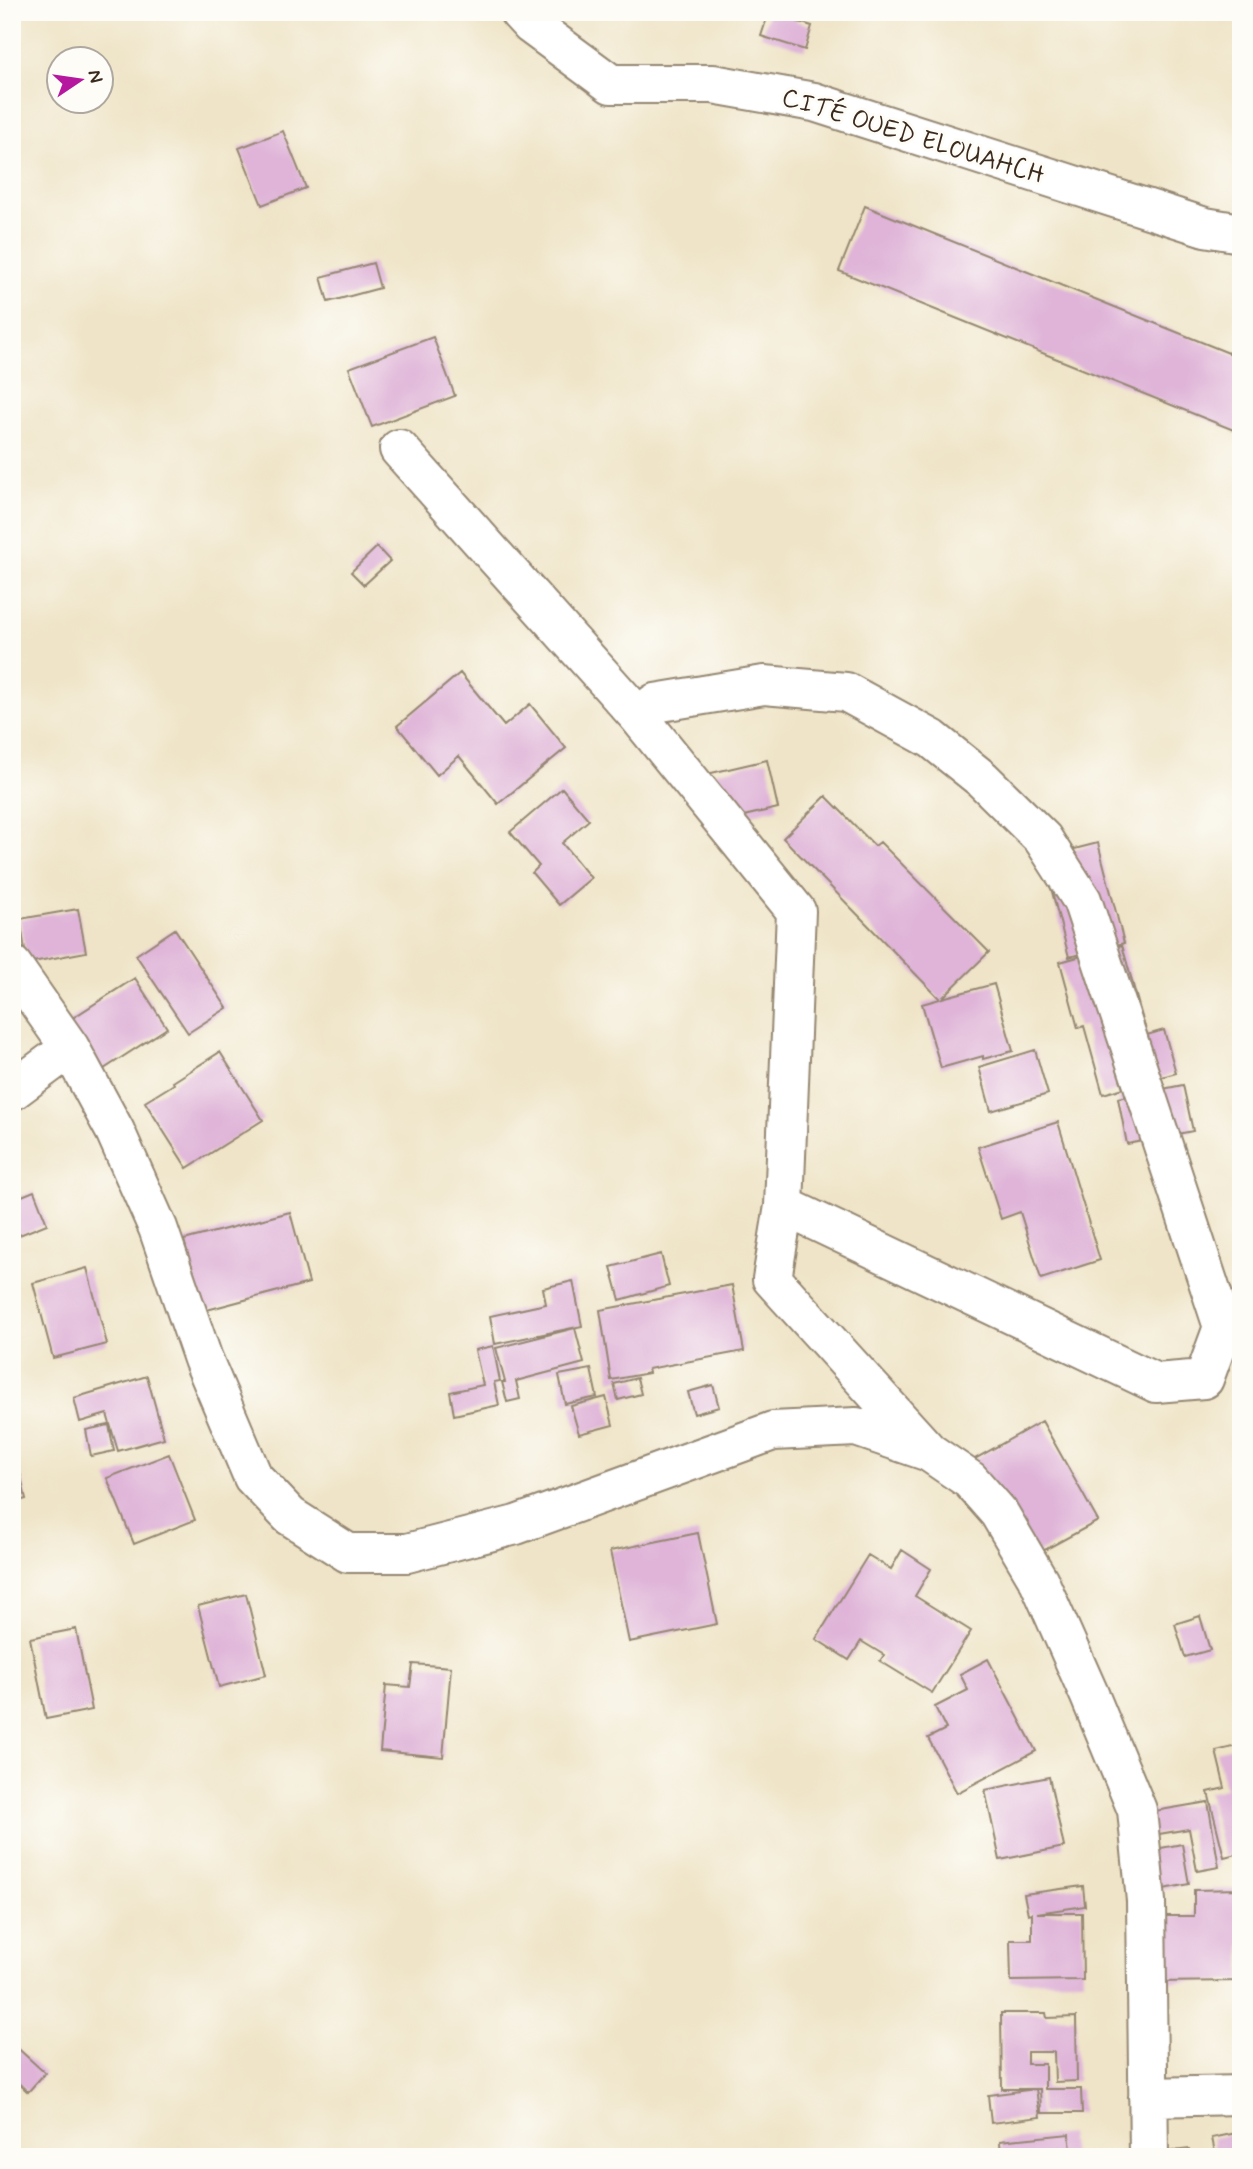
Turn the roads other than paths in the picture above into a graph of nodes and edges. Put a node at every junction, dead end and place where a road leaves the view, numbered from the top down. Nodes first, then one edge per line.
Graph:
1 (519, 12) edge
2 (1241, 233) edge
3 (399, 449) dead end
4 (638, 716) junction
5 (12, 965) edge
6 (70, 1048) junction
7 (12, 1091) edge
8 (784, 1206) junction
9 (929, 1452) junction
10 (1241, 2095) edge
11 (1147, 2097) junction
12 (1149, 2157) edge

1 - 2 street, CITÉ OUED ELOUAHCH
3 - 4 street
4 - 8 street
4 - 8 street
5 - 6 street
6 - 7 street
6 - 9 street
8 - 9 street
9 - 11 street
10 - 11 street
11 - 12 street

